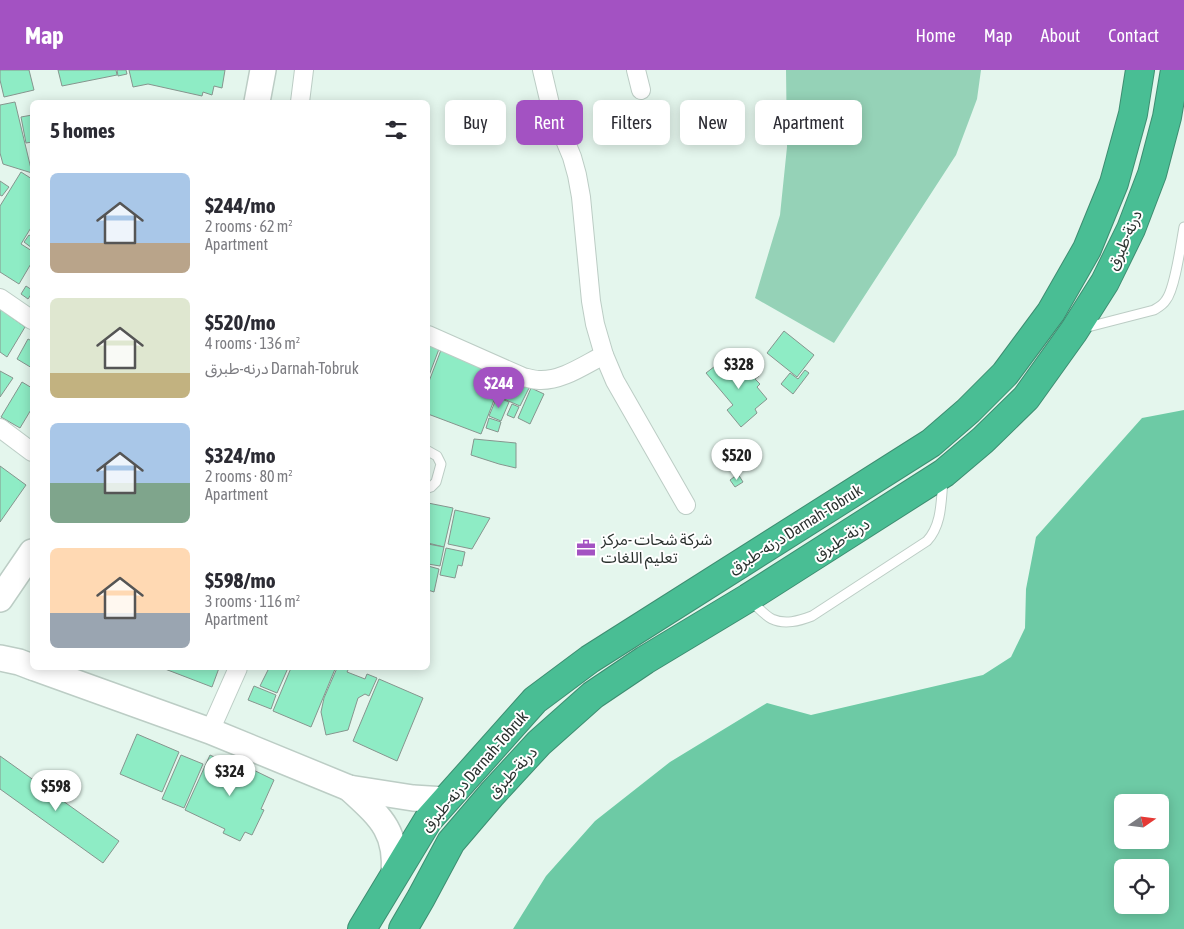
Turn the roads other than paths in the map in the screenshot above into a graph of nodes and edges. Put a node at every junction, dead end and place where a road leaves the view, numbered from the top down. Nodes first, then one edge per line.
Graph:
1 (263, 70) edge
2 (304, 70) edge
3 (542, 70) edge
4 (636, 70) edge
5 (1140, 70) edge
6 (1175, 70) edge
7 (641, 90) dead end
8 (257, 100) edge
9 (300, 100) edge
10 (1184, 226) edge
11 (0, 298) edge
12 (30, 319) edge
13 (1074, 331) junction
14 (430, 336) edge
15 (604, 355) junction
16 (0, 428) edge
17 (30, 450) edge
18 (430, 452) edge
19 (944, 473) junction
20 (430, 488) edge
21 (686, 505) dead end
22 (30, 555) edge
23 (748, 598) junction
24 (0, 599) edge
25 (0, 658) edge
26 (30, 666) edge
27 (42, 670) edge
28 (237, 670) edge
29 (210, 731) junction
30 (349, 788) junction
31 (445, 800) junction
32 (394, 875) junction
33 (362, 929) edge
34 (402, 929) edge

1 - 8 street
2 - 9 street
3 - 15 street
4 - 7 street
5 - 31 highway, درنه-طبرق Darnah-Tobruk
6 - 13 highway, درنة-طبرق
10 - 13 lane
11 - 12 street
13 - 19 highway, درنة-طبرق
14 - 15 street
15 - 21 street
16 - 17 street
18 - 20 lane
19 - 23 highway, درنة-طبرق
19 - 23 lane
22 - 24 street
23 - 34 highway, درنة-طبرق
25 - 26 street
27 - 29 street
28 - 29 street
29 - 30 street
30 - 31 street
30 - 32 street
31 - 32 highway, درنه-طبرق Darnah-Tobruk
32 - 33 highway, درنه-طبرق Darnah-Tobruk

